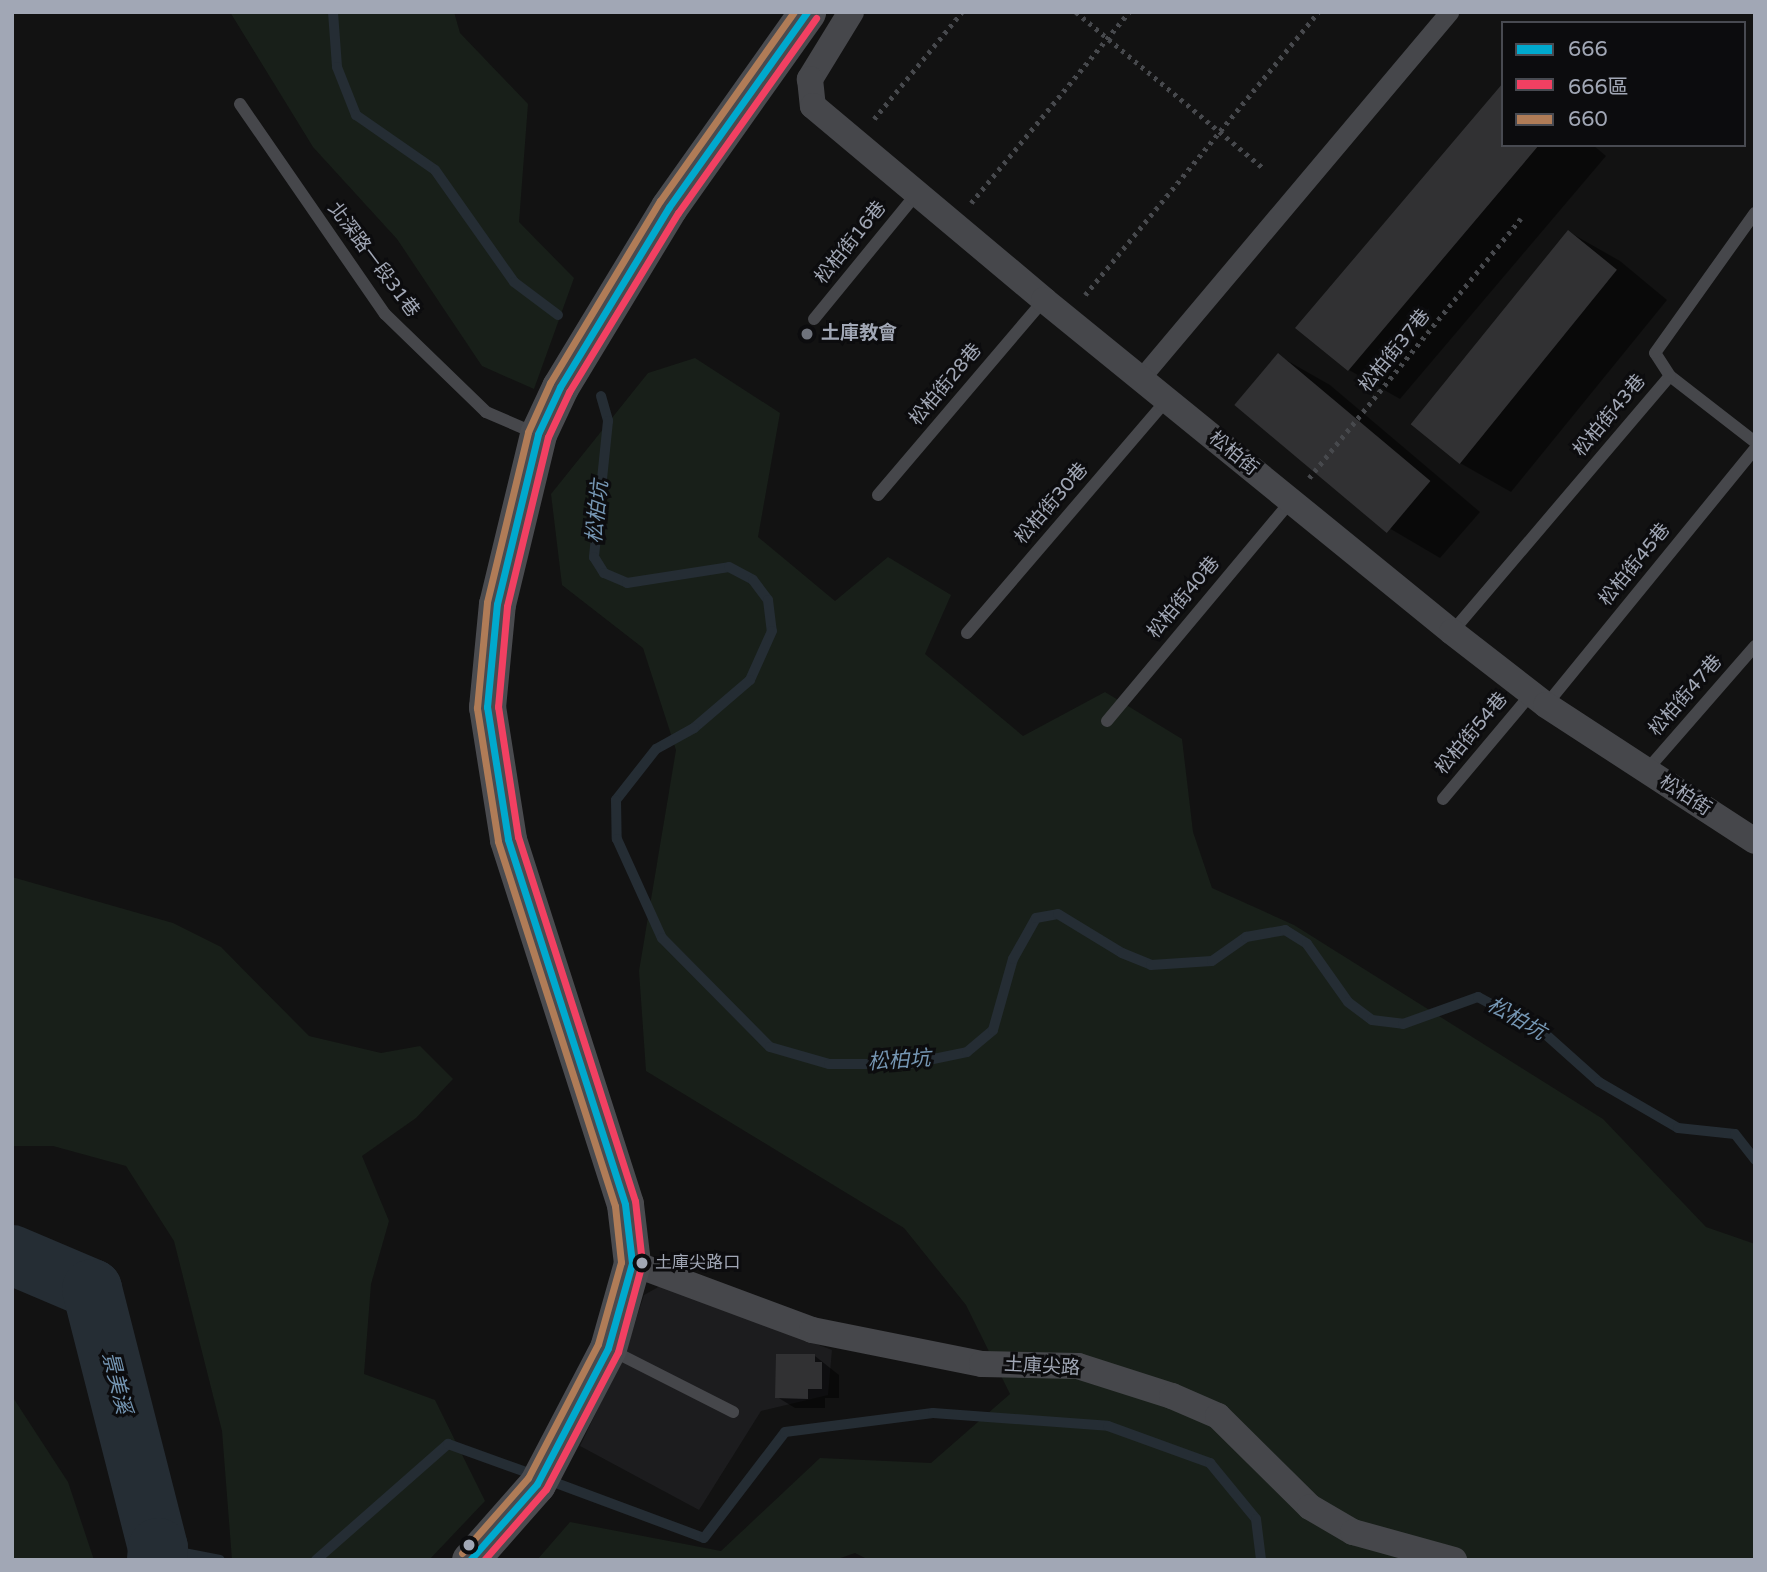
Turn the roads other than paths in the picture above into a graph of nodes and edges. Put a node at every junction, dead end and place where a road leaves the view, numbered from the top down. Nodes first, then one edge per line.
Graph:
1 (807, 12) edge
2 (851, 12) edge
3 (1449, 12) edge
4 (240, 104) dead end
5 (917, 192) junction
6 (1755, 214) edge
7 (1044, 300) junction
8 (814, 318) dead end
9 (1670, 376) junction
10 (1140, 379) junction
11 (1167, 400) junction
12 (538, 434) junction
13 (1755, 442) edge
14 (1755, 449) edge
15 (878, 495) dead end
16 (1291, 501) junction
17 (1452, 632) junction
18 (967, 633) dead end
19 (1755, 646) edge
20 (1539, 699) junction
21 (1107, 721) dead end
22 (1646, 771) junction
23 (1443, 799) dead end
24 (1753, 837) edge
25 (632, 1263) junction
26 (608, 1348) junction
27 (733, 1412) dead end
28 (541, 1476) junction
29 (470, 1560) edge
30 (499, 1560) edge
31 (1454, 1560) edge

1 - 12 main road
2 - 5 street, 松柏街
3 - 10 street
4 - 12 lane, 北深路一段31巷
5 - 7 street, 松柏街
5 - 8 lane, 松柏街16巷
6 - 9 lane, 松柏街43巷
7 - 10 street, 松柏街
7 - 15 lane, 松柏街28巷
9 - 13 lane
9 - 17 lane, 松柏街43巷
10 - 11 street, 松柏街
11 - 16 street, 松柏街
11 - 18 lane, 松柏街30巷
12 - 25 main road
14 - 20 lane, 松柏街45巷
16 - 17 street, 松柏街
16 - 21 lane, 松柏街40巷
17 - 20 street, 松柏街
19 - 22 lane, 松柏街47巷
20 - 22 street, 松柏街
20 - 23 lane, 松柏街54巷
22 - 24 street, 松柏街
25 - 26 main road
25 - 31 street, 土庫尖路
26 - 27 lane
26 - 28 main road
28 - 29 main road
28 - 30 main road

